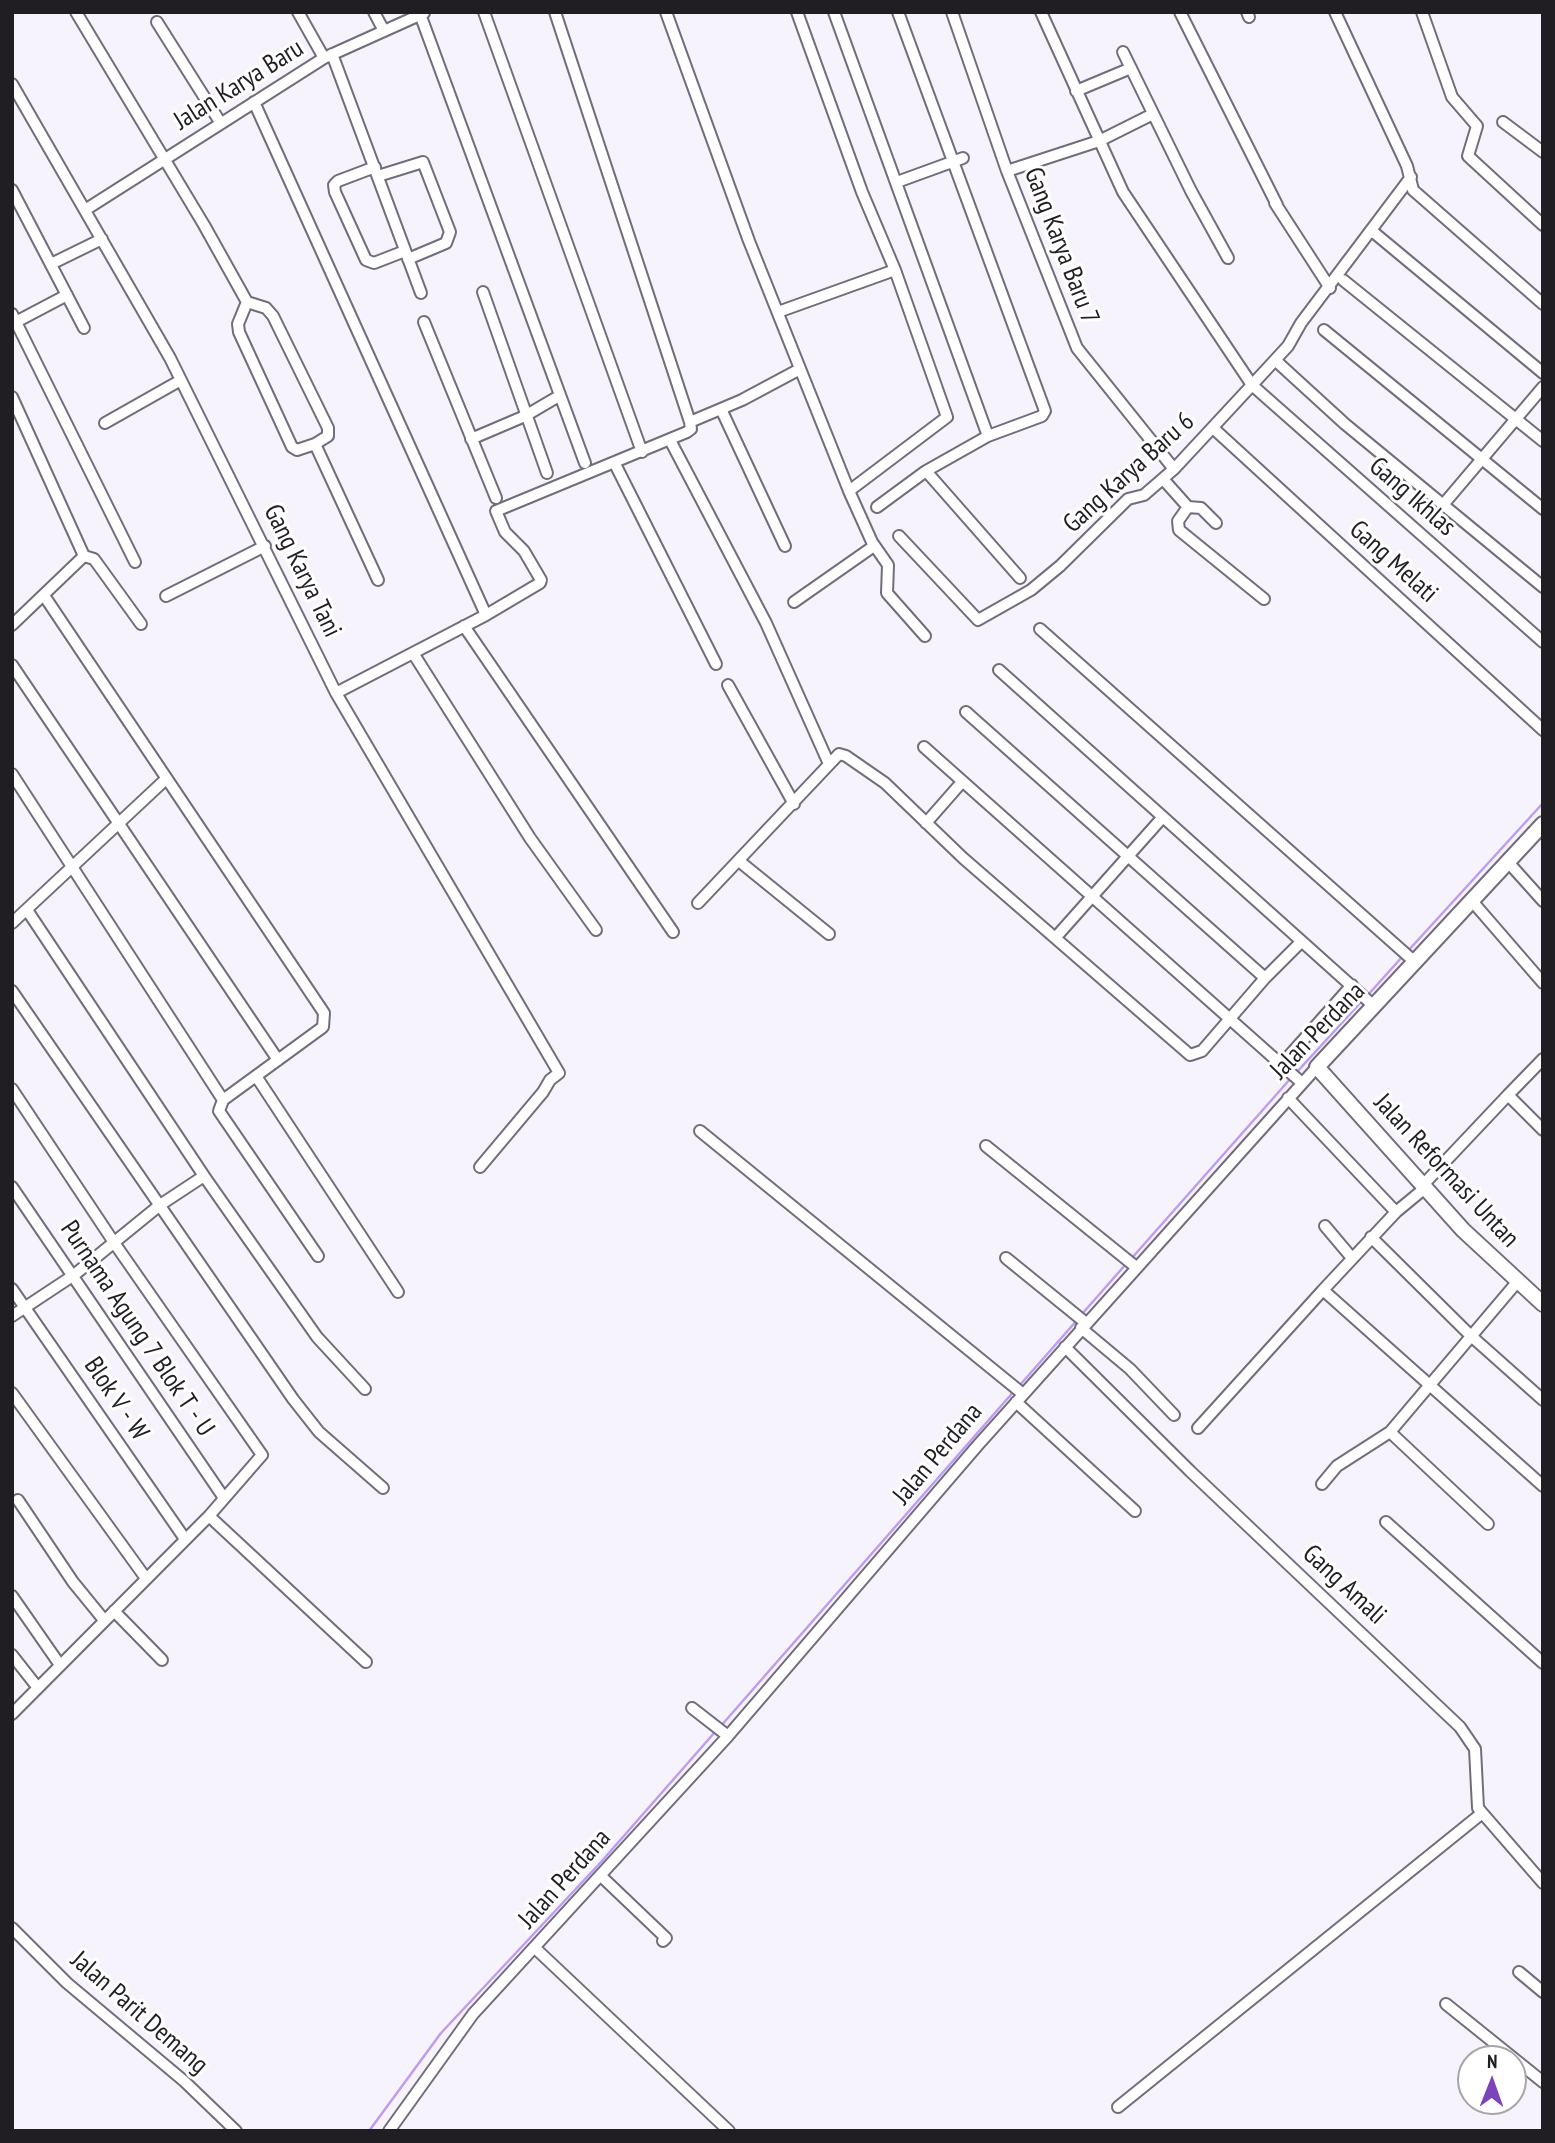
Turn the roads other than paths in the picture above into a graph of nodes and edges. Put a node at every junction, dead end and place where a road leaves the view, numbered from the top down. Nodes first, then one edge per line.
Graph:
1 (76, 12) edge
2 (298, 12) edge
3 (374, 12) edge
4 (484, 12) edge
5 (555, 12) edge
6 (666, 12) edge
7 (797, 12) edge
8 (834, 12) edge
9 (898, 12) edge
10 (952, 12) edge
11 (1041, 12) edge
12 (1180, 12) edge
13 (1335, 12) edge
14 (1422, 12) edge
15 (422, 13) edge
16 (157, 22) dead end
17 (384, 31) junction
18 (1123, 52) dead end
19 (328, 56) junction
20 (1131, 68) junction
21 (12, 84) edge
22 (1076, 91) junction
23 (254, 102) junction
24 (1153, 114) junction
25 (220, 122) junction
26 (1503, 122) dead end
27 (1098, 141) junction
28 (1543, 152) edge
29 (164, 160) junction
30 (958, 160) junction
31 (376, 171) junction
32 (1007, 172) junction
33 (1411, 177) junction
34 (897, 182) junction
35 (12, 190) edge
36 (85, 210) junction
37 (1543, 225) edge
38 (1372, 231) junction
39 (102, 239) junction
40 (407, 255) junction
41 (1228, 258) dead end
42 (51, 264) junction
43 (895, 270) junction
44 (1343, 280) dead end
45 (1330, 288) junction
46 (483, 292) dead end
47 (421, 293) dead end
48 (68, 295) junction
49 (247, 302) junction
50 (1543, 304) edge
51 (778, 312) junction
52 (14, 320) edge
53 (424, 322) dead end
54 (84, 328) dead end
55 (1324, 330) dead end
56 (1276, 361) junction
57 (800, 369) junction
58 (1543, 373) edge
59 (181, 380) junction
60 (1252, 385) junction
61 (1543, 387) edge
62 (559, 396) junction
63 (12, 397) edge
64 (721, 409) junction
65 (525, 416) junction
66 (1516, 419) junction
67 (690, 422) junction
68 (105, 423) dead end
69 (1213, 428) junction
70 (988, 436) junction
71 (471, 439) junction
72 (670, 440) junction
73 (1543, 441) edge
74 (315, 444) junction
75 (642, 452) junction
76 (1482, 459) junction
77 (585, 463) dead end
78 (615, 464) junction
79 (1174, 469) junction
80 (926, 471) junction
81 (547, 473) dead end
82 (1163, 479) junction
83 (849, 491) junction
84 (496, 498) dead end
85 (877, 506) dead end
86 (1442, 506) junction
87 (1188, 507) junction
88 (1543, 509) edge
89 (1216, 523) dead end
90 (899, 536) dead end
91 (785, 545) dead end
92 (265, 546) junction
93 (874, 546) junction
94 (84, 556) junction
95 (135, 562) dead end
96 (1020, 578) dead end
97 (378, 580) dead end
98 (1543, 587) edge
99 (166, 596) dead end
100 (45, 597) junction
101 (1264, 599) dead end
102 (794, 602) dead end
103 (486, 615) junction
104 (141, 624) dead end
105 (12, 625) edge
106 (464, 626) junction
107 (1040, 629) dead end
108 (925, 636) dead end
109 (1543, 642) edge
110 (413, 653) junction
111 (716, 664) dead end
112 (12, 665) edge
113 (999, 670) dead end
114 (728, 685) dead end
115 (336, 693) junction
116 (966, 712) dead end
117 (1543, 730) edge
118 (924, 747) dead end
119 (829, 764) junction
120 (12, 774) edge
121 (166, 779) junction
122 (962, 782) junction
123 (794, 804) junction
124 (1162, 818) junction
125 (926, 823) junction
126 (119, 824) junction
127 (1543, 824) edge
128 (1126, 856) junction
129 (739, 862) junction
130 (1507, 862) junction
131 (74, 867) junction
132 (1089, 897) junction
133 (1472, 901) junction
134 (1543, 901) edge
135 (698, 903) dead end
136 (27, 910) junction
137 (12, 923) edge
138 (596, 930) dead end
139 (673, 932) dead end
140 (829, 934) dead end
141 (1056, 937) junction
142 (1301, 942) junction
143 (1410, 957) junction
144 (1265, 978) junction
145 (1543, 983) edge
146 (1354, 987) junction
147 (12, 991) edge
148 (1372, 1004) junction
149 (1229, 1019) junction
150 (1543, 1059) edge
151 (278, 1060) junction
152 (1317, 1067) junction
153 (1292, 1074) junction
154 (256, 1076) junction
155 (12, 1089) edge
156 (1508, 1095) junction
157 (1288, 1098) junction
158 (223, 1100) junction
159 (1543, 1130) edge
160 (701, 1131) dead end
161 (986, 1146) dead end
162 (480, 1167) dead end
163 (204, 1176) junction
164 (12, 1187) edge
165 (1424, 1187) junction
166 (160, 1205) junction
167 (1396, 1212) junction
168 (1325, 1226) dead end
169 (1371, 1237) junction
170 (115, 1244) junction
171 (318, 1256) dead end
172 (1006, 1258) dead end
173 (1352, 1258) junction
174 (1135, 1266) junction
175 (74, 1275) junction
176 (1518, 1281) junction
177 (12, 1289) edge
178 (1323, 1290) junction
179 (398, 1292) dead end
180 (1543, 1304) edge
181 (26, 1308) junction
182 (12, 1317) edge
183 (1083, 1326) junction
184 (1470, 1335) junction
185 (1065, 1347) junction
186 (1430, 1384) junction
187 (365, 1389) dead end
188 (12, 1392) edge
189 (1018, 1393) junction
190 (1543, 1400) edge
191 (1174, 1415) dead end
192 (1198, 1428) dead end
193 (1390, 1432) junction
194 (1322, 1484) dead end
195 (1543, 1486) edge
196 (383, 1488) dead end
197 (224, 1498) junction
198 (18, 1500) dead end
199 (1135, 1511) dead end
200 (209, 1516) junction
201 (1386, 1522) dead end
202 (1488, 1524) dead end
203 (183, 1537) junction
204 (145, 1577) junction
205 (12, 1596) edge
206 (114, 1611) junction
207 (104, 1620) junction
208 (12, 1655) edge
209 (162, 1660) dead end
210 (366, 1662) dead end
211 (1543, 1663) edge
212 (60, 1665) junction
213 (38, 1688) junction
214 (692, 1708) dead end
215 (12, 1714) edge
216 (722, 1730) junction
217 (1481, 1814) junction
218 (601, 1876) junction
219 (1543, 1883) edge
220 (12, 1928) edge
221 (663, 1941) dead end
222 (535, 1948) junction
223 (1519, 1972) dead end
224 (1543, 1992) edge
225 (1446, 2004) dead end
226 (1543, 2082) edge
227 (1118, 2107) dead end
228 (236, 2131) edge
229 (389, 2131) edge
230 (729, 2131) edge

1 - 29 street
2 - 19 street
3 - 17 street
4 - 75 street
5 - 67 street
6 - 51 street
7 - 43 street
8 - 34 street
9 - 30 street
10 - 32 street, Gang Karya Baru 7
11 - 22 street
12 - 45 street
13 - 33 street
14 - 37 street
15 - 17 street, Jalan Karya Baru
15 - 62 street
16 - 25 street
17 - 19 street, Jalan Karya Baru
18 - 20 street
19 - 23 street, Jalan Karya Baru
19 - 31 street
20 - 22 street
20 - 24 street
21 - 36 street, Gang Karya Tani
22 - 27 street
23 - 25 street, Jalan Karya Baru
23 - 103 street
24 - 27 street
24 - 41 street
25 - 29 street, Jalan Karya Baru
26 - 28 street
27 - 32 street
27 - 60 street
29 - 36 street, Jalan Karya Baru
29 - 49 street
30 - 34 street
30 - 70 street
31 - 40 street
31 - 40 street
31 - 40 street
32 - 79 street, Gang Karya Baru 7
33 - 38 street, Gang Karya Baru 6
33 - 50 street
34 - 70 street
35 - 42 street
36 - 39 street, Gang Karya Tani
38 - 45 street, Gang Karya Baru 6
38 - 58 street
39 - 42 street
39 - 59 street, Gang Karya Tani
40 - 47 street
42 - 48 street
43 - 51 street
43 - 83 street
44 - 66 street
45 - 56 street, Gang Karya Baru 6
46 - 65 street
48 - 52 street
48 - 54 street
49 - 74 street
49 - 74 street
51 - 57 street
52 - 95 street
53 - 71 street
55 - 76 street
56 - 60 street, Gang Karya Baru 6
56 - 86 street
57 - 64 street
57 - 83 street
59 - 68 street
59 - 92 street, Gang Karya Tani
60 - 69 street, Gang Karya Baru 6
60 - 109 street, Gang Ikhlas
61 - 66 street
62 - 65 street
62 - 77 street
63 - 94 street
64 - 67 street
64 - 91 street
65 - 71 street
65 - 81 street
66 - 73 street
66 - 76 street
67 - 72 street
69 - 79 street, Gang Karya Baru 6
69 - 117 street, Gang Melati
70 - 80 street
71 - 84 street
72 - 75 street
72 - 119 street
74 - 97 street
75 - 78 street
76 - 86 street
76 - 88 street
78 - 103 street
78 - 111 street
79 - 82 street, Gang Karya Baru 6
80 - 85 street
80 - 96 street
82 - 87 street
82 - 90 street, Gang Karya Baru 6
83 - 93 street
86 - 98 street
87 - 89 street
87 - 101 street
92 - 99 street
92 - 115 street, Gang Karya Tani
93 - 102 street
93 - 108 street
94 - 100 street
94 - 104 street
100 - 105 street
100 - 121 street
103 - 106 street
106 - 110 street
106 - 139 street
107 - 143 street
110 - 115 street
110 - 138 street
112 - 126 street
113 - 124 street
114 - 123 street
115 - 162 street, Gang Karya Tani
116 - 128 street
118 - 122 street
119 - 123 street
119 - 125 street
120 - 131 street
121 - 126 street
121 - 151 street
122 - 125 street
122 - 132 street
123 - 129 street
124 - 128 street
124 - 142 street
125 - 141 street
126 - 131 street
126 - 151 street
127 - 130 street, Jalan Perdana
128 - 132 street
128 - 144 street
129 - 135 street
129 - 140 street
130 - 133 street, Jalan Perdana
130 - 134 street
131 - 136 street
131 - 158 street
132 - 141 street
132 - 149 street
133 - 143 street, Jalan Perdana
133 - 145 street
136 - 137 street
136 - 163 street
141 - 149 street
142 - 144 street
142 - 146 street
143 - 148 street, Jalan Perdana
144 - 149 street
146 - 148 street
146 - 153 street
147 - 166 street
148 - 152 street, Jalan Perdana
149 - 153 street
150 - 156 street
151 - 154 street
152 - 153 street, Jalan Perdana
152 - 165 street, Jalan Reformasi Untan
153 - 157 street, Jalan Perdana
154 - 158 street
154 - 179 street
155 - 170 street
156 - 159 street
156 - 165 street
157 - 167 street
157 - 174 street, Jalan Perdana
158 - 171 street
160 - 189 street
161 - 174 street
163 - 166 street
163 - 187 street
164 - 175 street, Purnama Agung 7 Blok T - U
165 - 167 street
165 - 176 street, Jalan Reformasi Untan
166 - 170 street
166 - 196 street
167 - 169 street
168 - 173 street
169 - 173 street
169 - 184 street
170 - 175 street
170 - 197 street
172 - 183 street
173 - 178 street
174 - 183 street, Jalan Perdana
175 - 181 street
175 - 197 street, Purnama Agung 7 Blok T - U
176 - 180 street, Jalan Reformasi Untan
176 - 184 street
177 - 181 street, Blok V - W
178 - 186 street
178 - 192 street
181 - 182 street
181 - 203 street, Blok V - W
183 - 185 street, Jalan Perdana
183 - 191 street
184 - 186 street
184 - 190 street
185 - 189 street, Jalan Perdana
185 - 217 street, Gang Amali
186 - 193 street
186 - 195 street
188 - 204 street
189 - 199 street
189 - 216 street, Jalan Perdana
193 - 194 street
193 - 202 street
197 - 200 street
198 - 207 street
200 - 203 street
200 - 210 street
201 - 211 street
203 - 204 street
204 - 206 street
205 - 212 street
206 - 207 street
206 - 209 street
207 - 212 street
208 - 213 street
212 - 213 street
213 - 215 street
214 - 216 street
216 - 218 street, Jalan Perdana
217 - 219 street
217 - 227 street
218 - 221 street
218 - 222 street, Jalan Perdana
220 - 228 street, Jalan Parit Demang
222 - 229 street, Jalan Perdana
222 - 230 street
223 - 224 street
225 - 226 street

